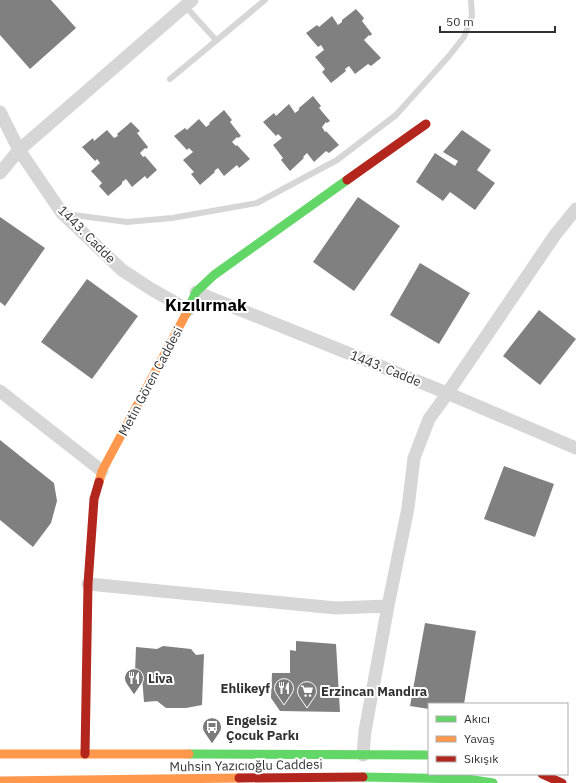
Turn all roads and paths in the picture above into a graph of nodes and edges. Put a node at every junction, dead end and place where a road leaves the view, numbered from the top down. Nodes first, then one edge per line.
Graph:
1 (265, 0) edge
2 (471, 0) edge
3 (188, 3) edge
4 (216, 40) junction
5 (170, 79) dead end
6 (0, 112) edge
7 (426, 124) dead end
8 (19, 150) junction
9 (0, 173) edge
10 (576, 209) edge
11 (62, 213) junction
12 (196, 292) junction
13 (188, 310) junction
14 (0, 391) edge
15 (447, 393) junction
16 (576, 448) edge
17 (102, 471) junction
18 (88, 584) junction
19 (388, 606) junction
20 (0, 754) edge
21 (85, 754) junction
22 (428, 755) edge
23 (362, 769) edge
24 (544, 775) edge
25 (0, 781) edge
26 (95, 781) edge
27 (493, 783) edge
28 (562, 783) edge

1 - 4 lane
2 - 11 lane
3 - 4 lane
3 - 8 street
4 - 5 lane
6 - 8 street, 1443. Cadde
7 - 12 main road, Metin Gören Caddesi
8 - 9 street
8 - 11 street, 1443. Cadde
10 - 15 street
11 - 13 street, 1443. Cadde
12 - 13 main road, Metin Gören Caddesi
12 - 15 street, 1443. Cadde
13 - 17 main road, Metin Gören Caddesi
14 - 17 street
15 - 16 street, 1443. Cadde
15 - 19 street
17 - 18 main road, Metin Gören Caddesi
18 - 19 street
18 - 21 main road, Metin Gören Caddesi
19 - 23 street
20 - 21 main road, Muhsin Yazıcıoğlu Caddesi
21 - 23 main road, Muhsin Yazıcıoğlu Caddesi
22 - 23 main road, Muhsin Yazıcıoğlu Caddesi
23 - 26 main road, Muhsin Yazıcıoğlu Caddesi
23 - 27 main road, Muhsin Yazıcıoğlu Caddesi
24 - 28 main road
25 - 26 main road, Muhsin Yazıcıoğlu Caddesi

